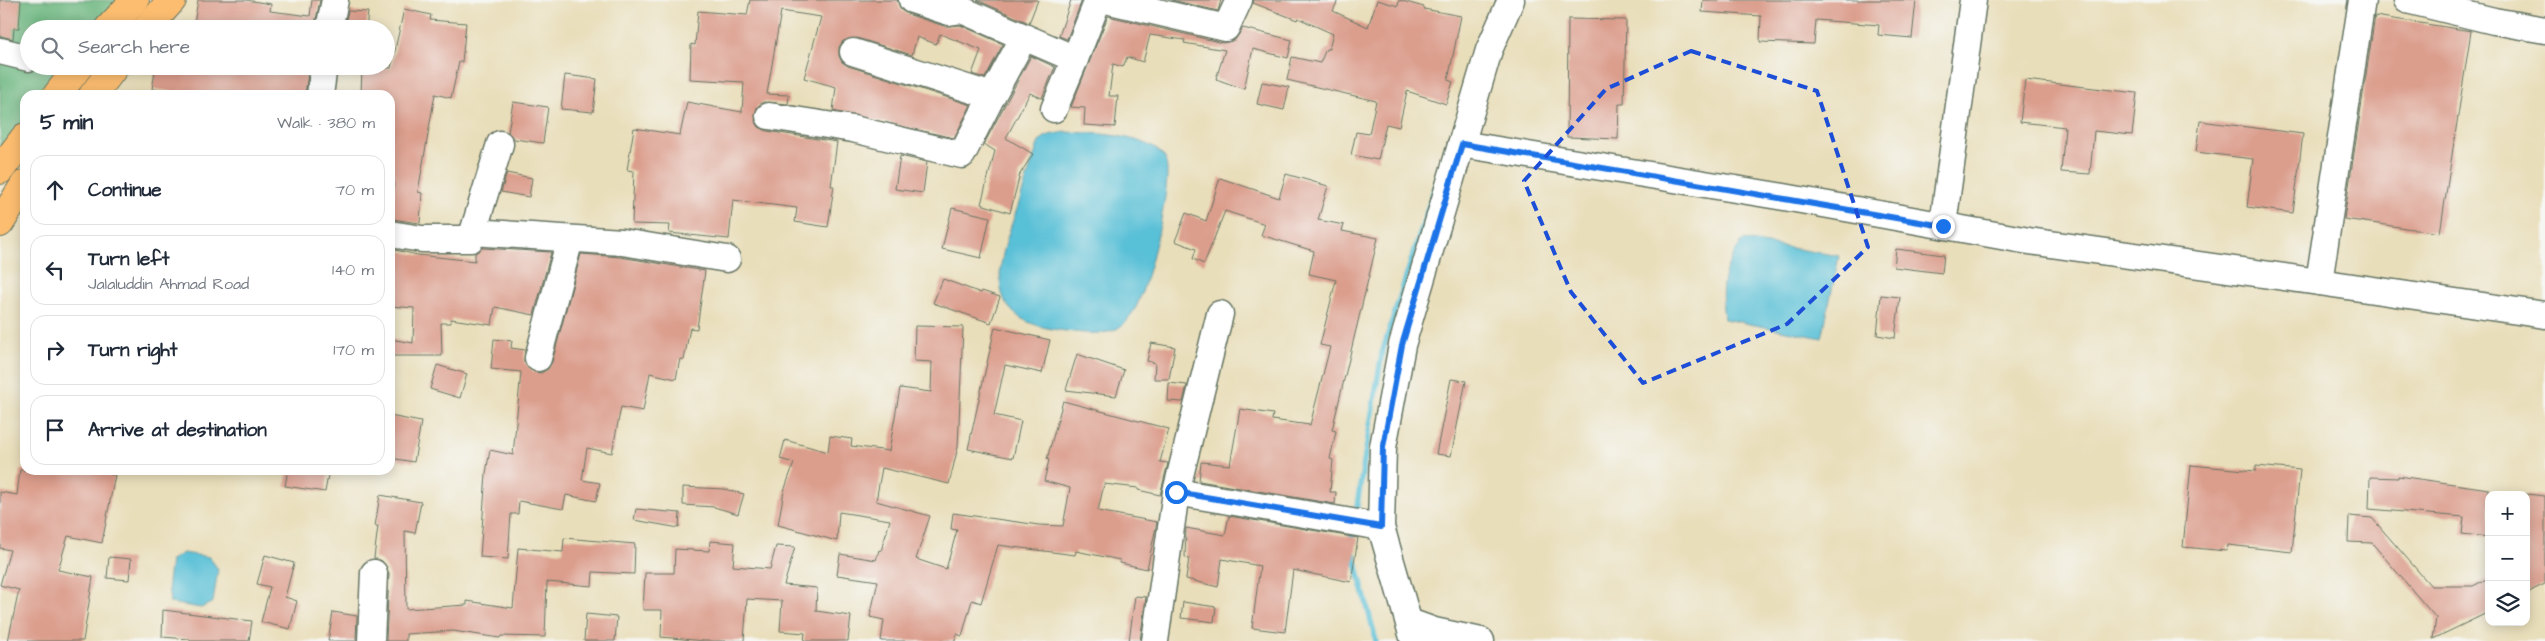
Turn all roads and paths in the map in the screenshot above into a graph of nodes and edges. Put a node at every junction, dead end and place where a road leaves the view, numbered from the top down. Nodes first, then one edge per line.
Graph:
1 (135, 0) edge
2 (172, 0) edge
3 (336, 0) edge
4 (912, 0) edge
5 (1098, 0) edge
6 (1106, 0) edge
7 (1239, 0) edge
8 (1511, 0) edge
9 (1973, 0) edge
10 (2362, 0) edge
11 (2407, 0) edge
12 (116, 20) edge
13 (154, 20) edge
14 (331, 20) edge
15 (2545, 30) edge
16 (1024, 37) junction
17 (0, 51) edge
18 (853, 52) dead end
19 (20, 56) edge
20 (1075, 59) junction
21 (67, 75) edge
22 (108, 75) edge
23 (323, 75) edge
24 (60, 90) edge
25 (97, 90) edge
26 (321, 90) edge
27 (992, 96) junction
28 (1054, 109) dead end
29 (769, 116) dead end
30 (20, 144) edge
31 (500, 144) dead end
32 (1462, 144) junction
33 (0, 170) edge
34 (20, 192) edge
35 (0, 223) edge
36 (1943, 226) junction
37 (473, 232) junction
38 (395, 235) edge
39 (570, 239) junction
40 (727, 259) dead end
41 (2319, 282) junction
42 (1220, 314) dead end
43 (2545, 315) edge
44 (538, 358) dead end
45 (1176, 492) junction
46 (1381, 527) junction
47 (374, 573) dead end
48 (1411, 631) edge
49 (371, 641) edge
50 (1155, 641) edge
51 (1480, 641) edge

1 - 12 main road
2 - 13 main road
3 - 14 street
4 - 16 street
5 - 20 street
6 - 7 street
8 - 32 street
9 - 36 street
10 - 41 street
11 - 15 street
16 - 20 street
16 - 27 street
17 - 19 street
18 - 27 street
20 - 28 street
21 - 24 main road
22 - 25 main road
23 - 26 street
27 - 29 street
30 - 33 main road
31 - 37 street
32 - 36 street
32 - 46 street
34 - 35 main road
36 - 41 street
37 - 38 street
37 - 39 street
39 - 40 street
39 - 44 street
41 - 43 street
42 - 45 street
45 - 46 street
45 - 50 street
46 - 48 street
47 - 49 street
48 - 51 street

